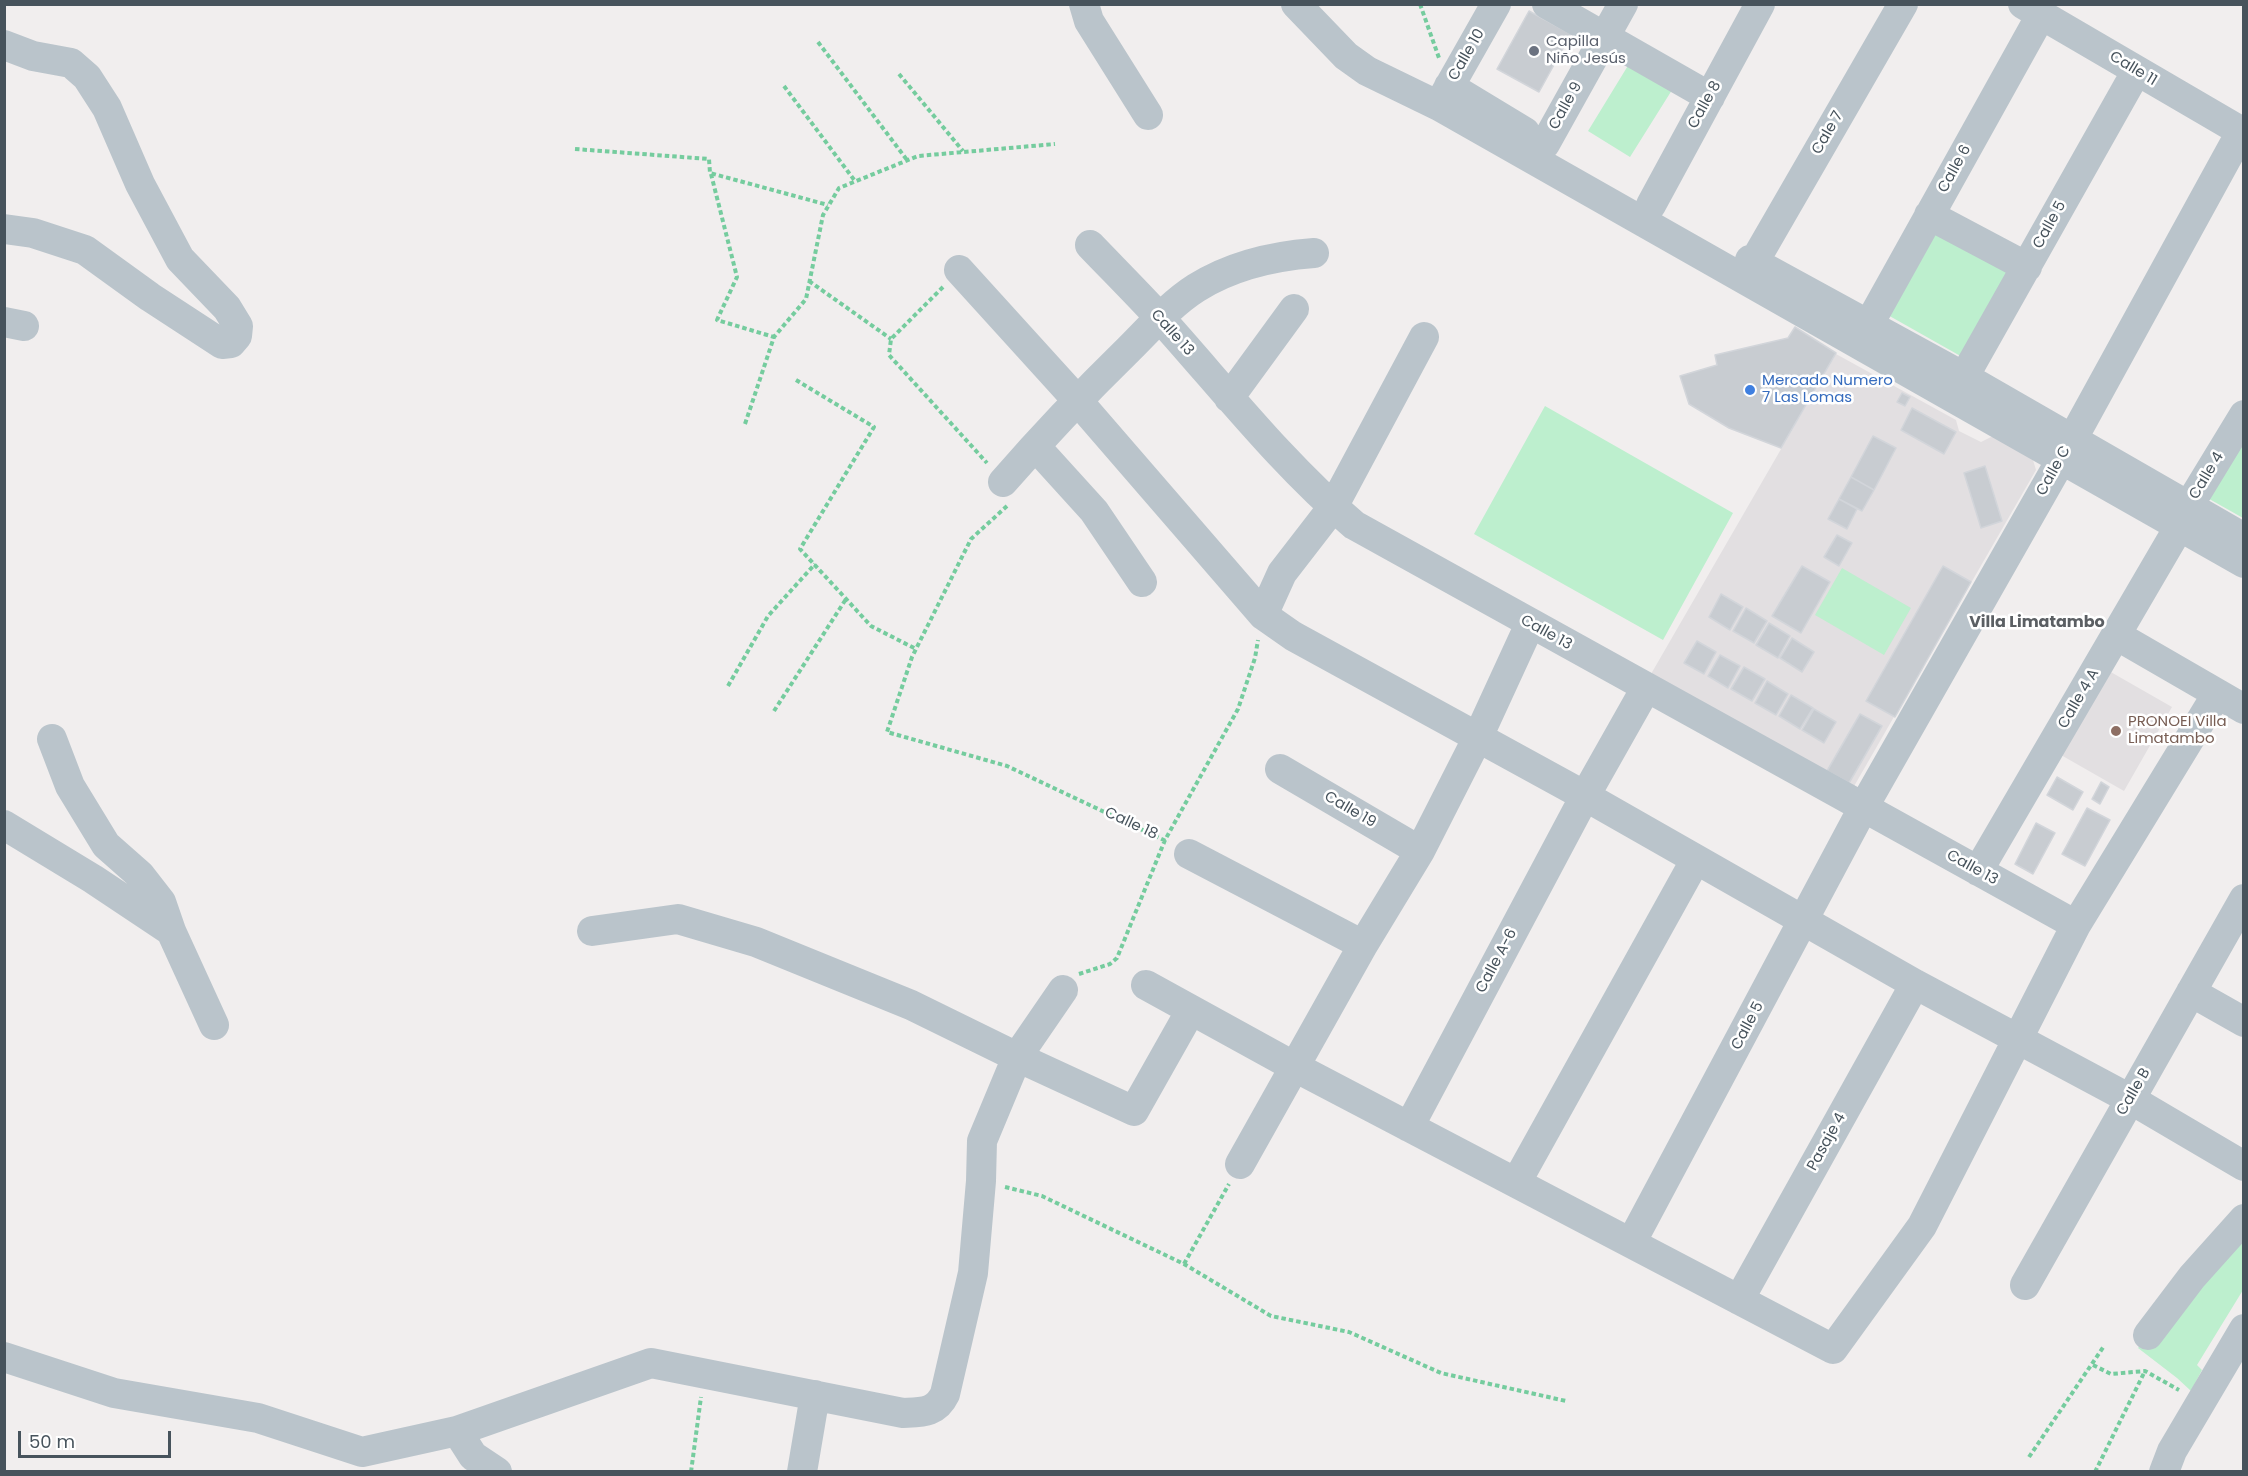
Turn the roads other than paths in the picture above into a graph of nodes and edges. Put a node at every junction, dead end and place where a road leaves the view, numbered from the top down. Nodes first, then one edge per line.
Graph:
1 (1084, 4) edge
2 (1296, 4) edge
3 (1496, 4) edge
4 (1547, 4) edge
5 (1623, 4) edge
6 (1760, 4) edge
7 (1903, 4) edge
8 (2032, 10) edge
9 (1605, 36) junction
10 (4, 45) edge
11 (2136, 72) junction
12 (1444, 96) junction
13 (1710, 97) junction
14 (1148, 115) dead end
15 (2242, 133) edge
16 (1545, 144) junction
17 (1651, 206) junction
18 (1929, 215) junction
19 (4, 229) edge
20 (1090, 245) dead end
21 (1314, 253) dead end
22 (1754, 262) junction
23 (2027, 267) junction
24 (959, 270) road end
25 (1294, 309) dead end
26 (1160, 318) junction
27 (1869, 324) junction
28 (1424, 337) dead end
29 (1964, 377) junction
30 (1229, 398) junction
31 (1077, 400) junction
32 (2244, 415) edge
33 (1035, 446) junction
34 (2066, 449) junction
35 (1003, 482) road end
36 (1333, 507) junction
37 (2184, 517) junction
38 (2244, 538) edge
39 (2244, 563) edge
40 (1142, 582) dead end
41 (1263, 615) junction
42 (1530, 624) junction
43 (2116, 635) junction
44 (1646, 688) junction
45 (2217, 694) junction
46 (2244, 709) edge
47 (1478, 737) junction
48 (52, 739) dead end
49 (1280, 769) dead end
50 (1585, 796) junction
51 (1863, 808) junction
52 (4, 825) edge
53 (1177, 847) road end
54 (1420, 851) junction
55 (1695, 859) junction
56 (1978, 871) junction
57 (2244, 899) edge
58 (1804, 921) junction
59 (2076, 925) junction
60 (171, 931) junction
61 (592, 931) dead end
62 (1363, 945) junction
63 (1915, 984) junction
64 (1146, 986) dead end
65 (1063, 990) road end
66 (2191, 992) junction
67 (1191, 1010) junction
68 (2244, 1022) edge
69 (214, 1025) dead end
70 (2018, 1039) junction
71 (1017, 1057) junction
72 (1295, 1067) junction
73 (2130, 1099) junction
74 (1409, 1127) junction
75 (1240, 1164) road end
76 (2244, 1166) edge
77 (1516, 1183) junction
78 (2244, 1220) edge
79 (1631, 1243) junction
80 (2025, 1285) dead end
81 (1739, 1300) junction
82 (2244, 1329) edge
83 (2148, 1335) dead end
84 (4, 1357) edge
85 (815, 1395) junction
86 (457, 1431) junction
87 (497, 1472) edge
88 (802, 1472) edge
89 (2164, 1472) edge

1 - 14 street
2 - 12 street
3 - 12 street, Calle 10
4 - 9 street
5 - 9 street, Calle 9
6 - 13 street, Calle 8
7 - 22 street, Cale 7
8 - 11 street, Calle 11
8 - 18 street, Calle 6
9 - 13 street
9 - 16 street, Calle 9
10 - 19 street
11 - 15 street, Calle 11
11 - 23 street, Calle 5
12 - 16 street
12 - 34 street
13 - 17 street, Calle 8
15 - 34 street, Calle C
16 - 17 street
17 - 22 street
18 - 23 street
18 - 27 street, Calle 6
20 - 26 street, Calle 13
21 - 26 street
22 - 27 street
23 - 29 street, Calle 5
24 - 31 street
25 - 30 street
26 - 30 street, Calle 13
26 - 31 street
27 - 29 street
28 - 36 street
29 - 34 street
30 - 36 street, Calle 13
31 - 33 street
31 - 41 street
32 - 37 street, Calle 4
33 - 35 street
33 - 40 street
34 - 37 street
34 - 51 street, Calle C
36 - 41 street
36 - 42 street, Calle 13
37 - 38 street
37 - 39 street
37 - 43 street, Calle 4 A
41 - 47 street
42 - 44 street, Calle 13
42 - 47 street
43 - 45 street
43 - 56 street, Calle 4 A
44 - 50 street, Calle A-6
44 - 51 street, Calle 13
45 - 46 street
45 - 59 street
47 - 50 street
47 - 54 street
48 - 60 street
49 - 54 street, Calle 19
50 - 55 street
50 - 74 street, Calle A-6
51 - 56 street, Calle 13
51 - 58 street, Calle 5
52 - 60 street
53 - 62 street
54 - 62 street
55 - 58 street
55 - 77 street
56 - 59 street, Calle 13
57 - 66 street, Calle B
58 - 63 street
58 - 79 street, Calle 5
59 - 70 street
60 - 69 street
61 - 71 street
62 - 72 street
63 - 70 street
63 - 81 street, Pasaje 4
64 - 67 street
65 - 71 street
66 - 68 street
66 - 73 street, Calle B
67 - 71 street
67 - 72 street
70 - 73 street
70 - 81 street
71 - 85 street
72 - 74 street
72 - 75 street
73 - 76 street
73 - 80 street, Calle B
74 - 77 street
77 - 79 street
78 - 83 street
79 - 81 street
82 - 89 street
84 - 86 street
85 - 86 street
85 - 88 street
86 - 87 street

